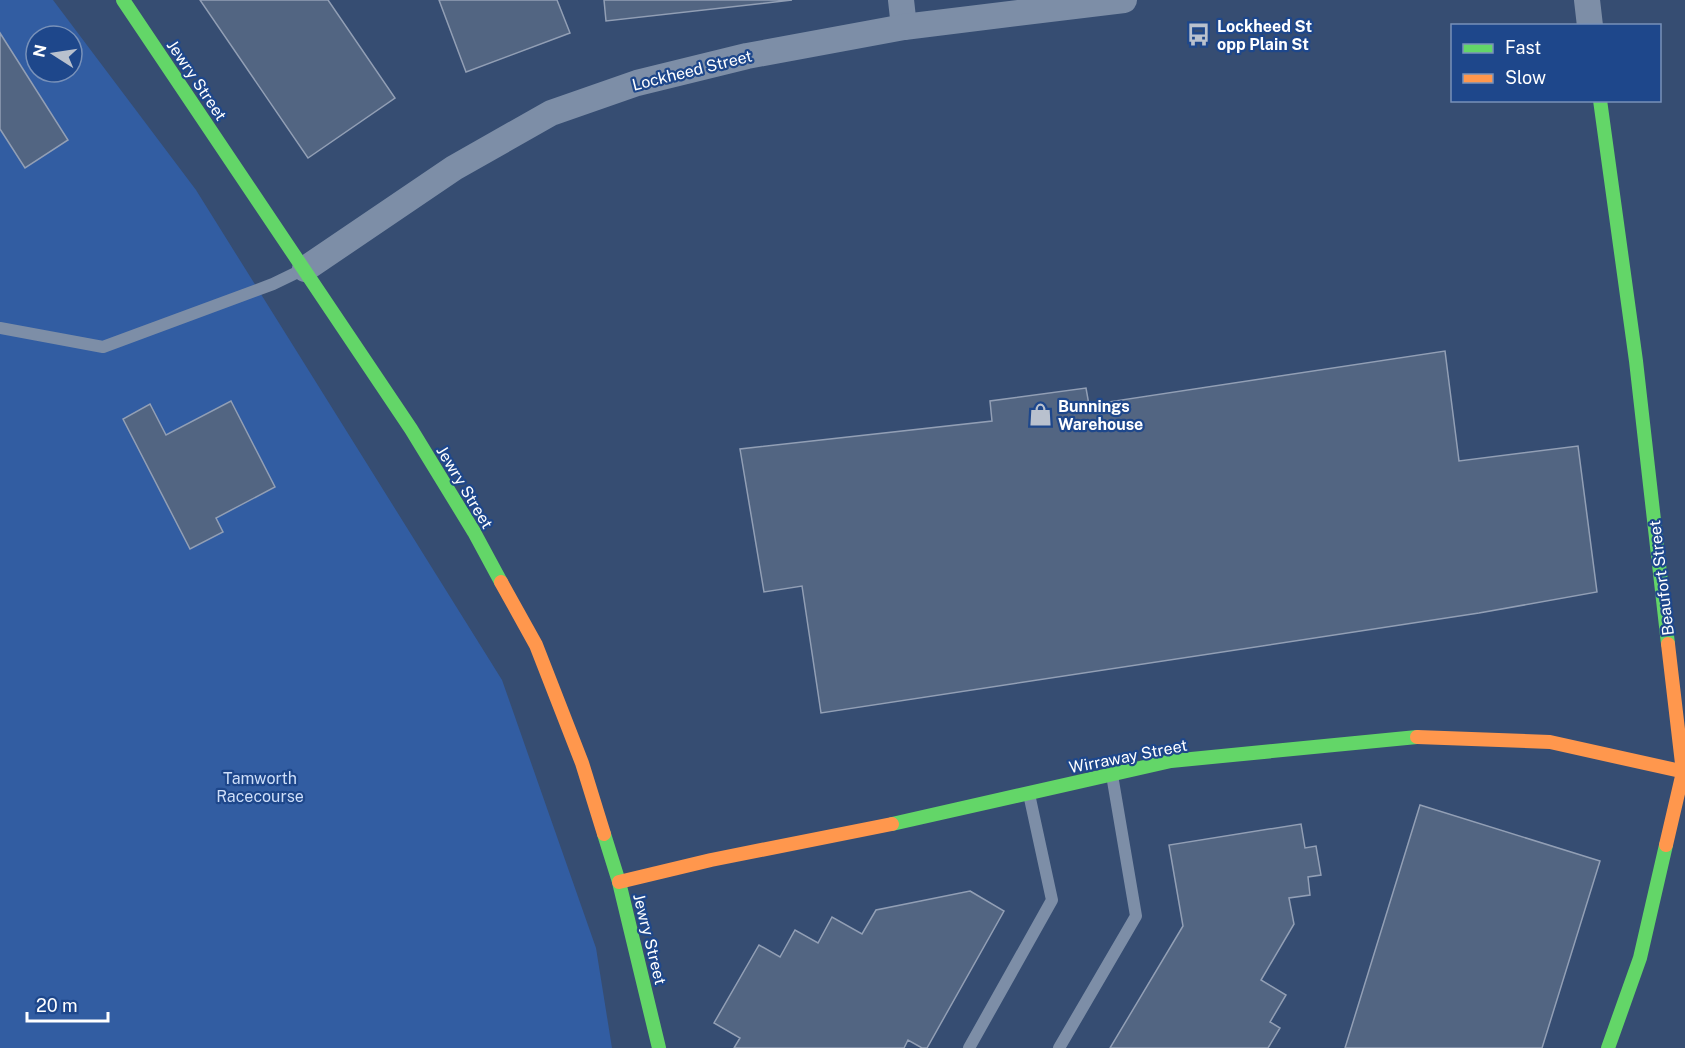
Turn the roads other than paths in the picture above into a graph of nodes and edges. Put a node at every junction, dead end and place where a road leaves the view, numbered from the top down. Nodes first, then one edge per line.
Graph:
1 (123, 0) edge
2 (901, 0) edge
3 (1124, 0) edge
4 (1587, 0) edge
5 (1590, 24) edge
6 (904, 27) junction
7 (1600, 102) edge
8 (305, 268) junction
9 (0, 328) edge
10 (1684, 772) edge
11 (1112, 774) junction
12 (1029, 793) junction
13 (619, 882) junction
14 (660, 1048) edge
15 (969, 1048) edge
16 (1059, 1048) edge
17 (1608, 1048) edge

1 - 8 street, Jewry Street
2 - 6 street
3 - 6 street, Lockheed Street
4 - 5 street
6 - 8 street, Lockheed Street
7 - 10 street, Beaufort Street
8 - 9 lane
8 - 13 street, Jewry Street
10 - 11 street, Wirraway Street
10 - 17 street, Beaufort Street
11 - 12 street, Wirraway Street
11 - 16 lane
12 - 13 street, Wirraway Street
12 - 15 lane
13 - 14 street, Jewry Street

